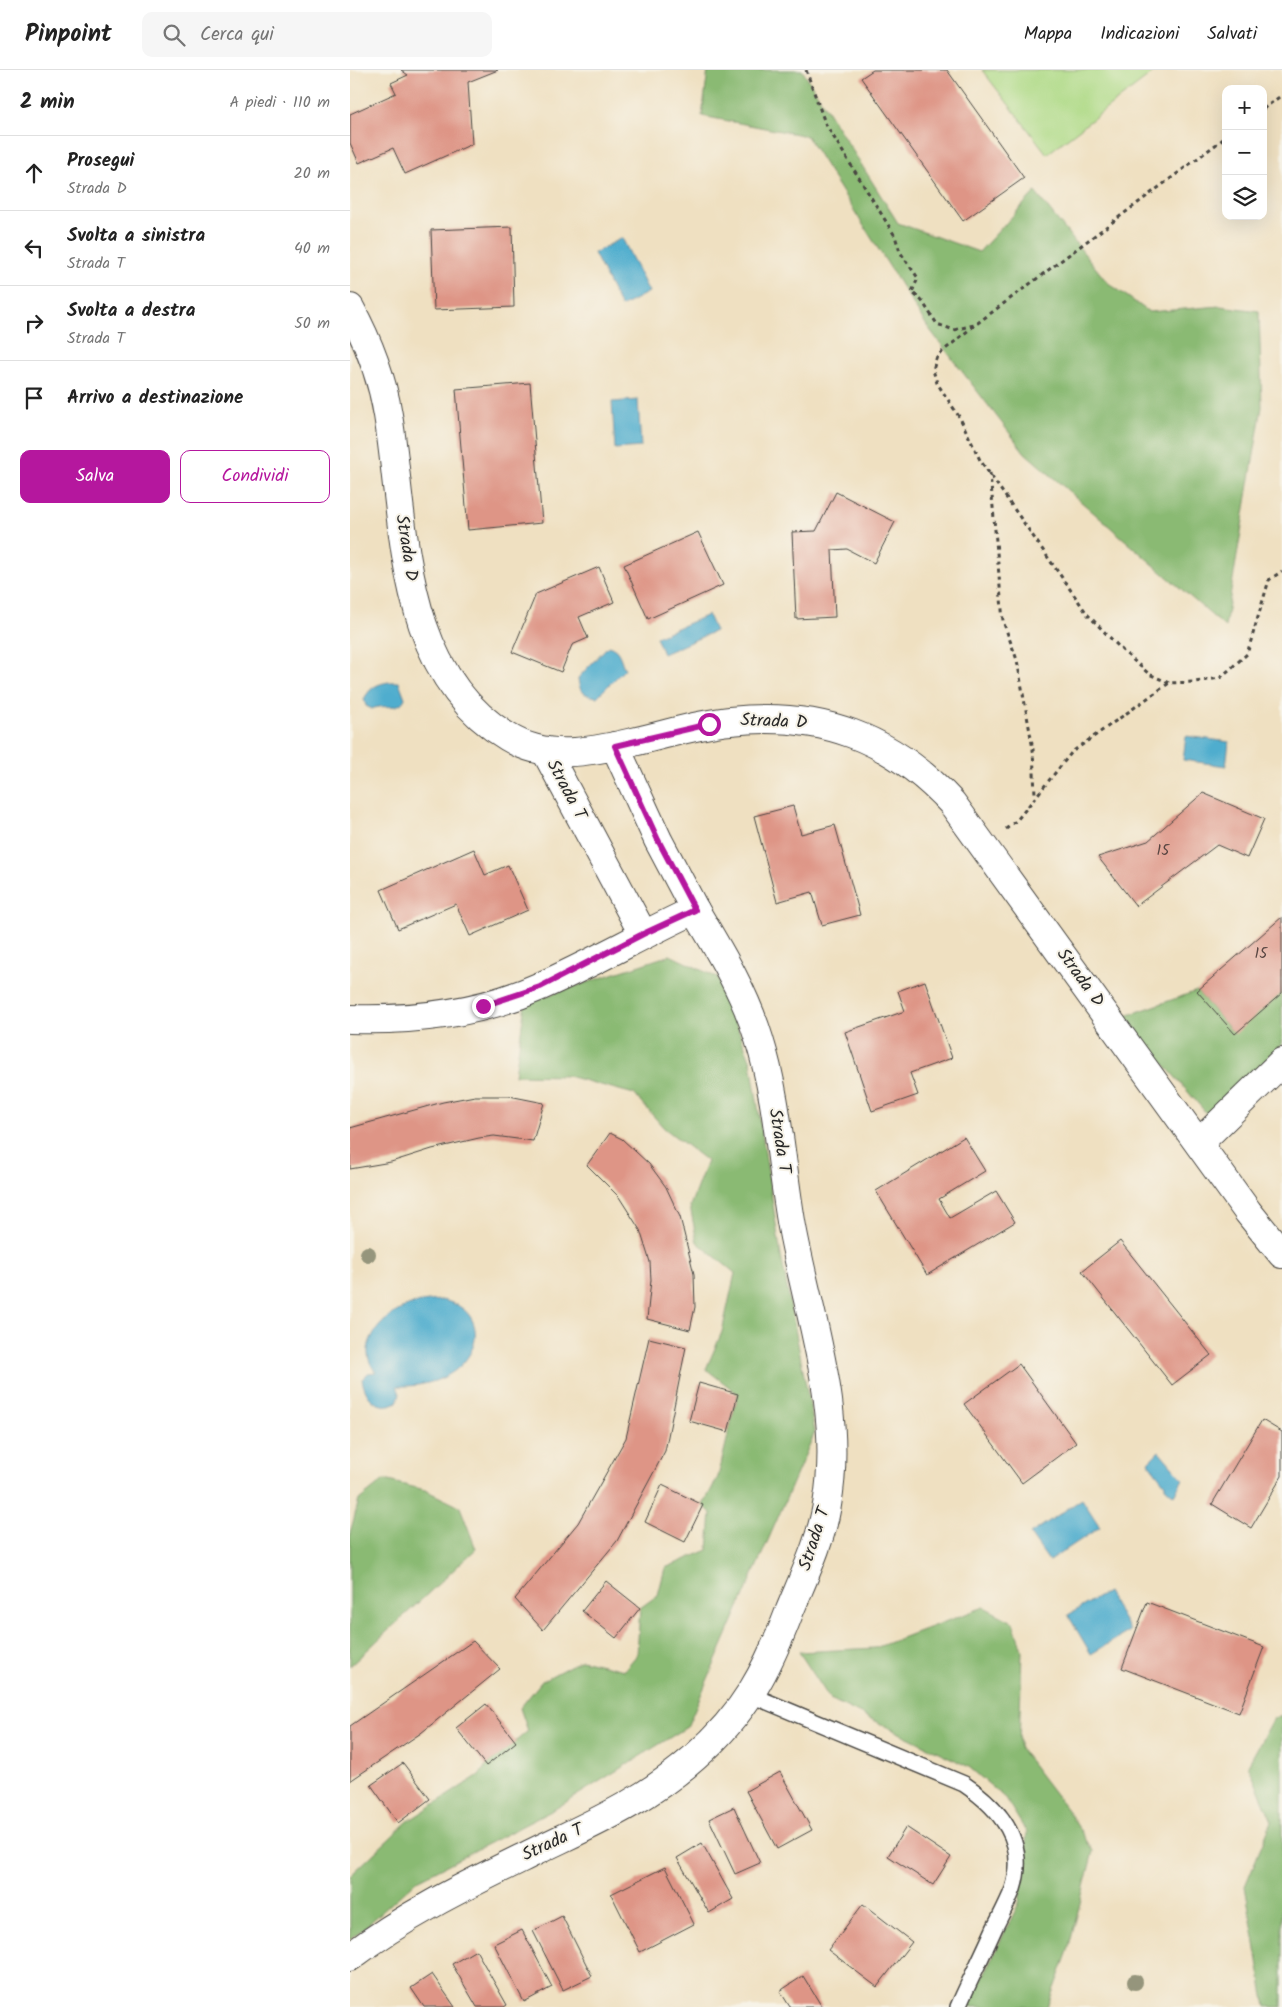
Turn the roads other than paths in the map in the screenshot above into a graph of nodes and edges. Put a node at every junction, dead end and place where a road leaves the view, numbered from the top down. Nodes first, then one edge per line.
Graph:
1 (350, 308) edge
2 (615, 746) junction
3 (546, 752) junction
4 (695, 910) junction
5 (643, 934) junction
6 (350, 1019) edge
7 (1282, 1062) edge
8 (1199, 1143) junction
9 (1282, 1254) edge
10 (751, 1695) junction
11 (350, 1957) edge
12 (958, 2007) edge

1 - 3 street, Strada D
2 - 3 street, Strada D
2 - 4 street, Strada T
2 - 8 street, Strada D
3 - 5 street, Strada T
4 - 5 street
4 - 10 street, Strada T
5 - 6 street
7 - 8 street
8 - 9 street, Strada D
10 - 11 street, Strada T
10 - 12 lane

